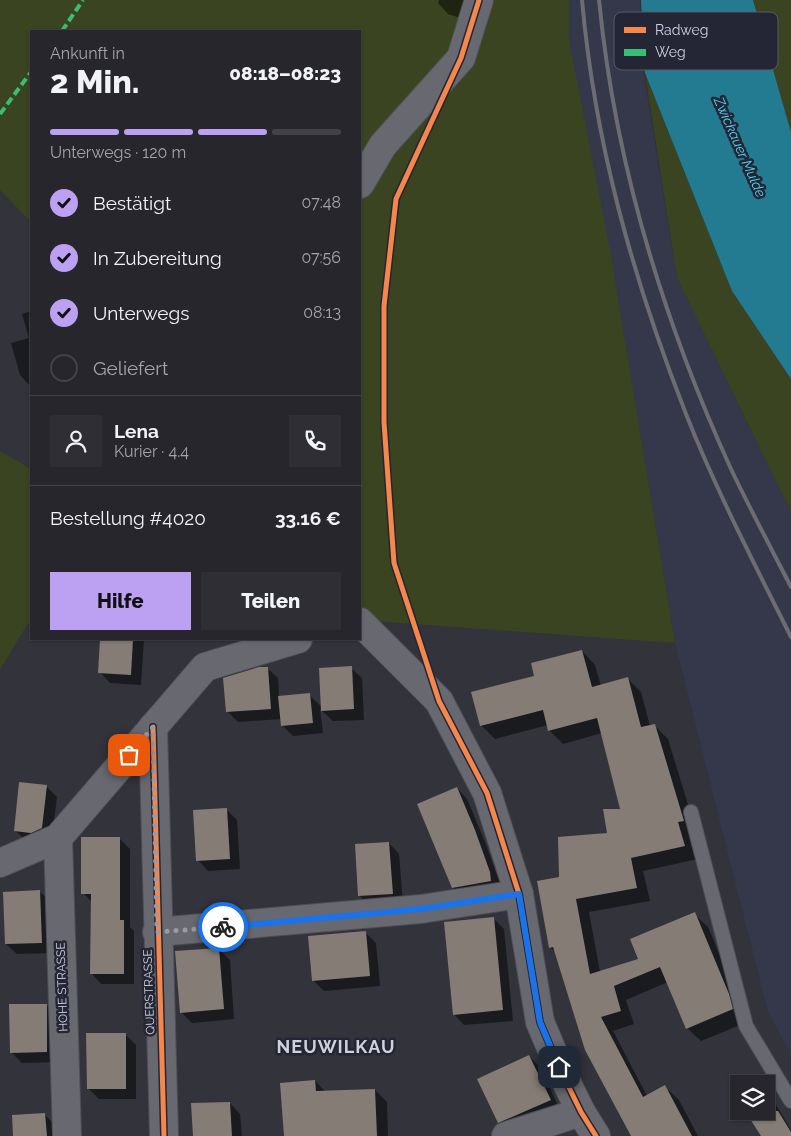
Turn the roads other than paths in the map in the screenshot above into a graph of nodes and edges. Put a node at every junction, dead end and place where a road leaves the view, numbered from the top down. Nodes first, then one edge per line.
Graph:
1 (479, 0) edge
2 (361, 182) edge
3 (361, 623) edge
4 (295, 640) edge
5 (153, 727) junction
6 (691, 812) dead end
7 (58, 838) junction
8 (0, 863) edge
9 (519, 894) junction
10 (157, 932) junction
11 (791, 1101) edge
12 (581, 1112) junction
13 (67, 1136) edge
14 (164, 1136) edge
15 (506, 1136) edge
16 (596, 1136) edge

1 - 2 street
3 - 9 street
4 - 5 street
5 - 7 street
5 - 10 street, QUERSTRASSE
6 - 11 lane
7 - 8 street
7 - 13 street, HOHE STRASSE
9 - 10 street
9 - 12 street
10 - 14 street, QUERSTRASSE
12 - 15 street
12 - 16 street

